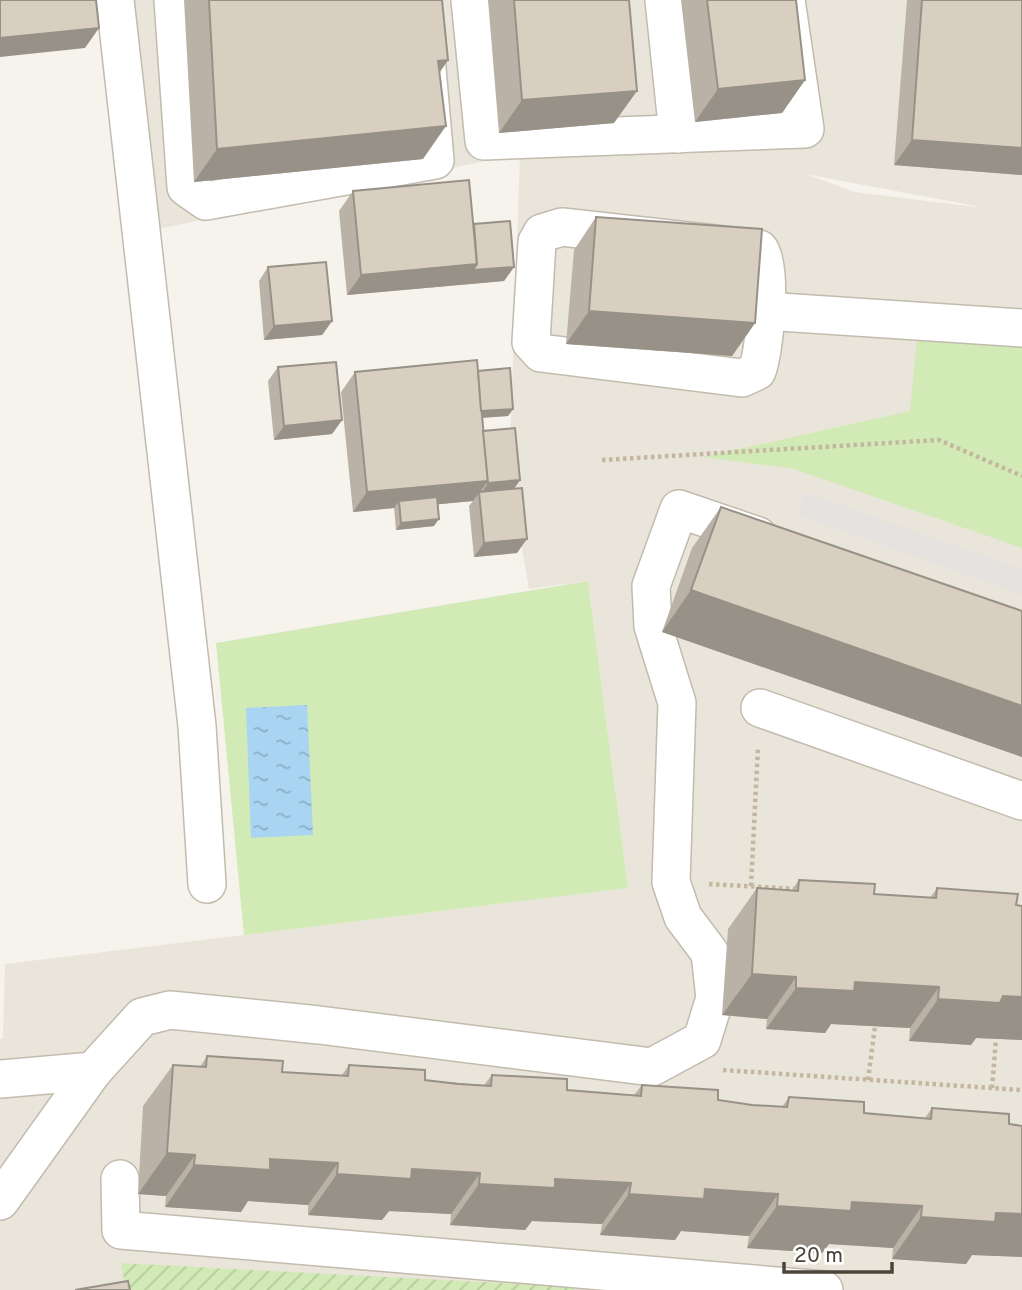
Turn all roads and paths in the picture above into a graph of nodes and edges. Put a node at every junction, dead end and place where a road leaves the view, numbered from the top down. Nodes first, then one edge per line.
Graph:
1 (115, 0) edge
2 (173, 0) edge
3 (421, 0) edge
4 (470, 0) edge
5 (664, 0) edge
6 (786, 0) edge
7 (678, 134) junction
8 (765, 311) junction
9 (1022, 328) edge
10 (602, 460) dead end
11 (1022, 476) edge
12 (784, 545) edge
13 (760, 708) joint
14 (1022, 801) edge
15 (671, 882) junction
16 (207, 884) dead end
17 (751, 886) junction
18 (806, 890) edge
19 (875, 1026) edge
20 (996, 1039) edge
21 (710, 1070) dead end
22 (93, 1071) junction
23 (0, 1079) edge
24 (868, 1080) junction
25 (992, 1088) junction
26 (1022, 1090) edge
27 (120, 1179) dead end
28 (0, 1201) edge
29 (618, 1281) edge
30 (774, 1288) edge
31 (824, 1290) edge

1 - 16 street
2 - 3 street
4 - 7 street
5 - 7 street
6 - 7 street
8 - 8 street
8 - 9 street
10 - 11 path
12 - 15 street
13 - 14 street
13 - 17 path
15 - 17 path
15 - 22 street
17 - 18 path
19 - 24 path
20 - 25 path
21 - 24 path
22 - 23 street
22 - 28 street
24 - 25 path
25 - 26 path
27 - 29 street
29 - 30 street
30 - 31 street

